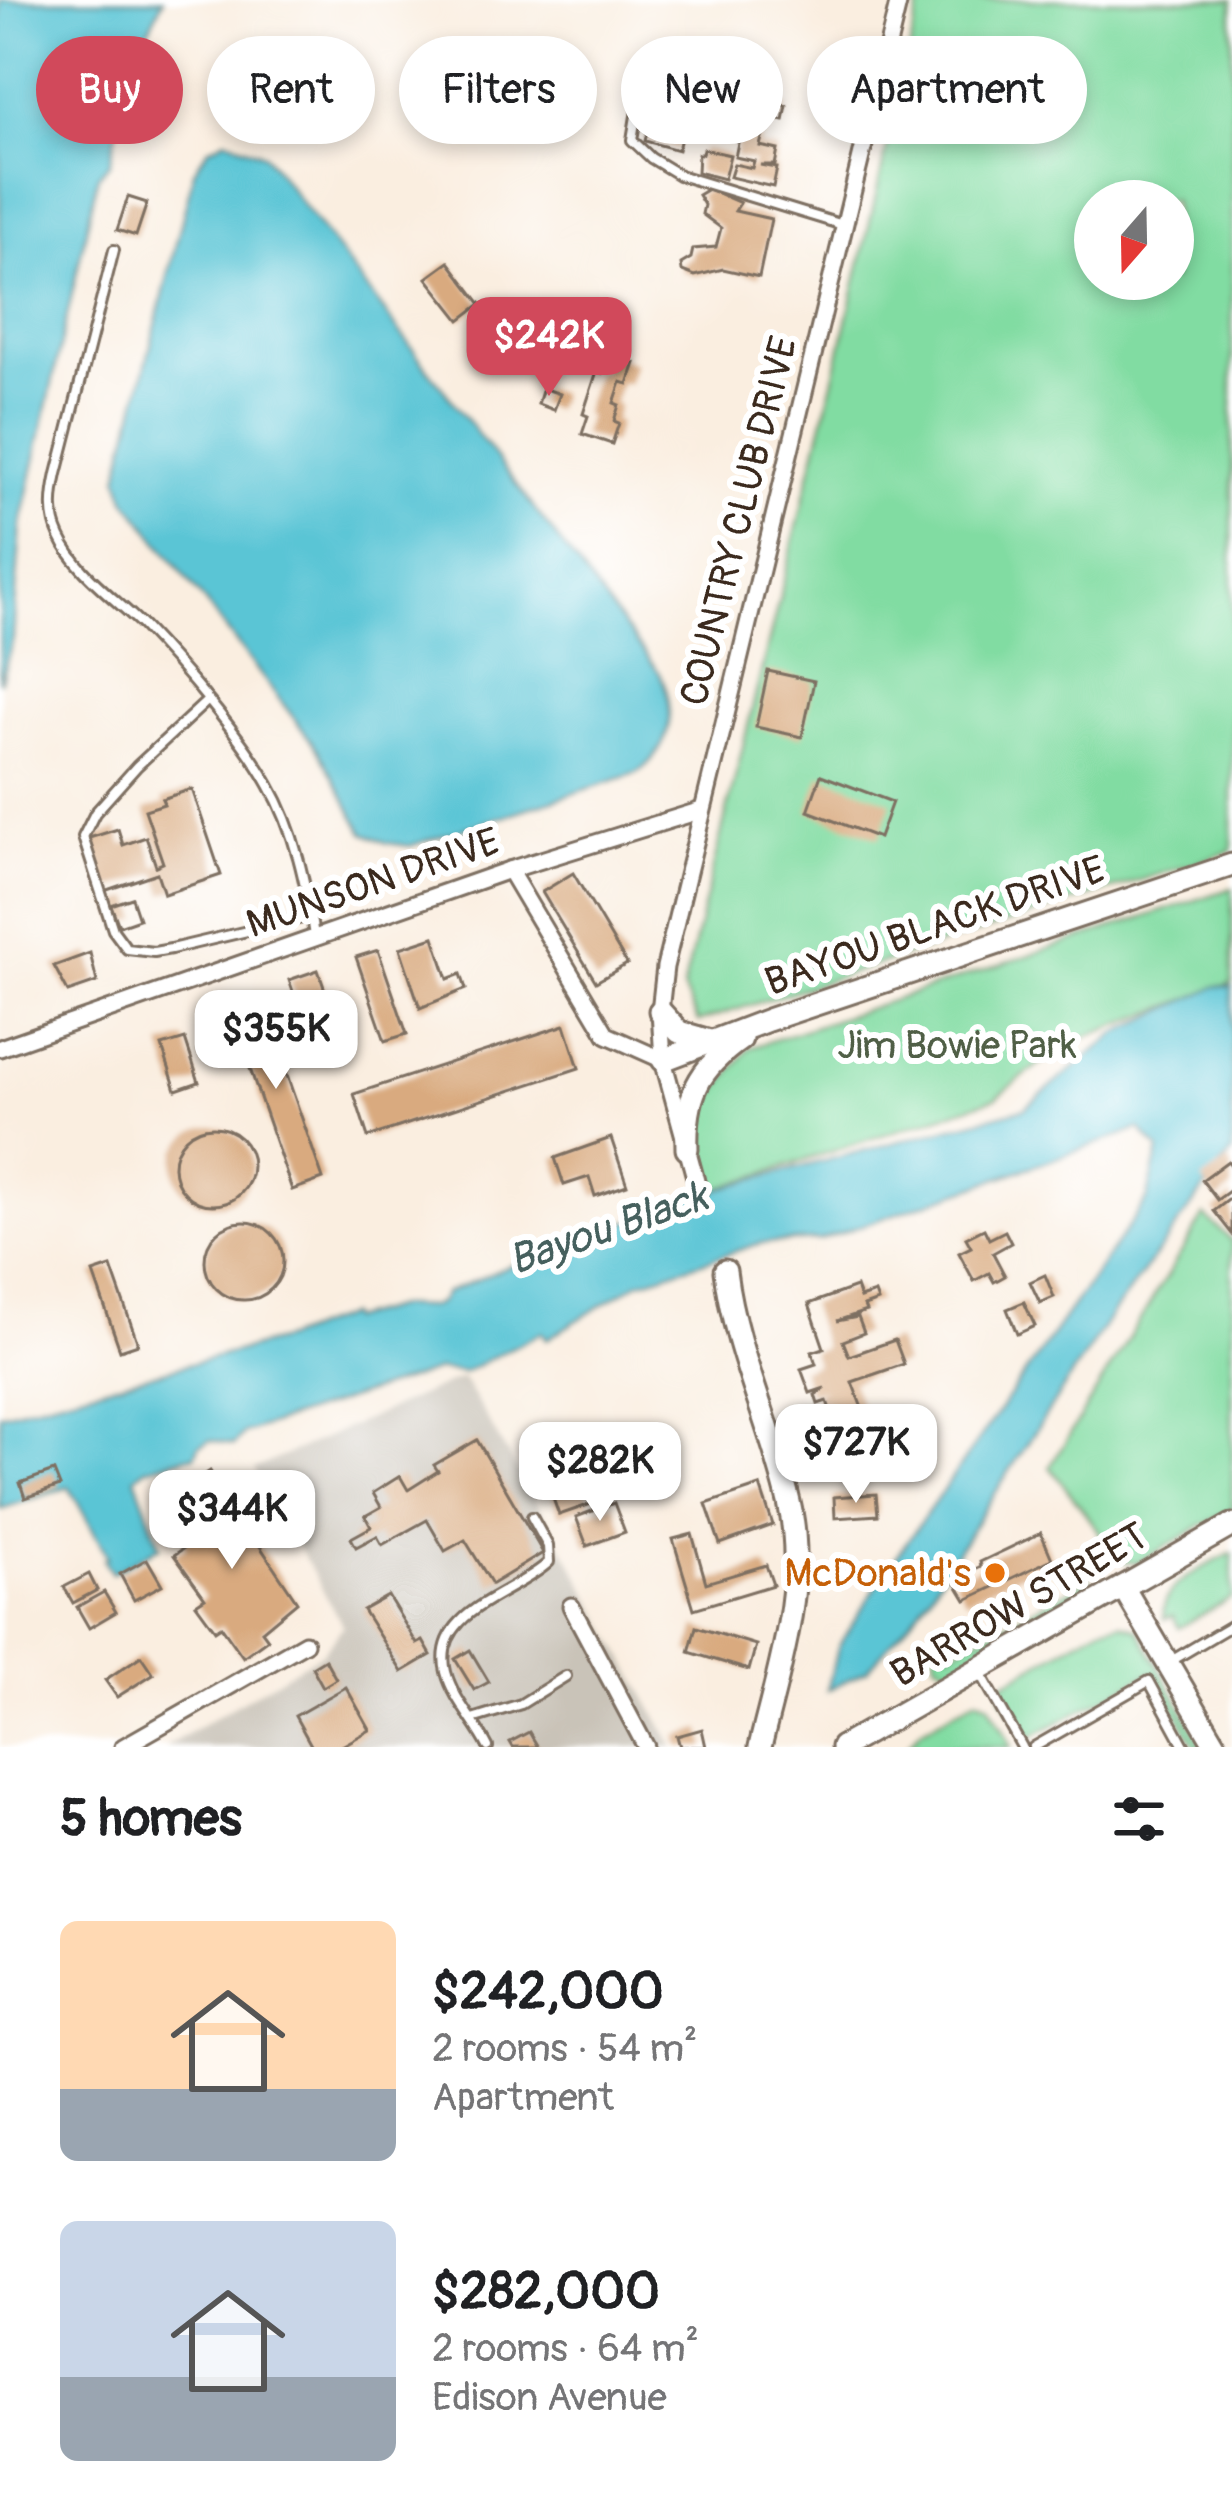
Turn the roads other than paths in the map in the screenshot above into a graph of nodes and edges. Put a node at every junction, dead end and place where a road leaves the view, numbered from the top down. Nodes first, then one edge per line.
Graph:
1 (899, 0) edge
2 (637, 144) edge
3 (845, 225) junction
4 (114, 250) dead end
5 (206, 702) junction
6 (702, 810) junction
7 (1232, 865) edge
8 (508, 870) junction
9 (311, 916) junction
10 (314, 937) junction
11 (660, 1011) junction
12 (768, 1020) junction
13 (711, 1041) junction
14 (0, 1048) edge
15 (663, 1060) junction
16 (687, 1149) junction
17 (699, 1192) dead end
18 (725, 1271) dead end
19 (532, 1517) dead end
20 (1232, 1526) edge
21 (1124, 1587) junction
22 (571, 1606) dead end
23 (1232, 1625) edge
24 (305, 1642) dead end
25 (1168, 1663) junction
26 (979, 1670) junction
27 (566, 1676) dead end
28 (472, 1719) junction
29 (873, 1740) edge
30 (123, 1747) edge
31 (488, 1747) edge
32 (646, 1747) edge
33 (760, 1747) edge
34 (842, 1747) edge
35 (1022, 1747) edge
36 (1034, 1747) edge
37 (1185, 1747) edge
38 (1217, 1747) edge

1 - 3 street, COUNTRY CLUB DRIVE
2 - 3 lane
3 - 6 street, COUNTRY CLUB DRIVE
4 - 5 lane
5 - 9 lane
5 - 9 lane
6 - 8 street, MUNSON DRIVE
6 - 11 street, COUNTRY CLUB DRIVE
7 - 12 street, BAYOU BLACK DRIVE
8 - 10 street, MUNSON DRIVE
8 - 15 street
9 - 10 lane
10 - 14 street, MUNSON DRIVE
11 - 13 street
11 - 15 street, COUNTRY CLUB DRIVE
12 - 13 street, BAYOU BLACK DRIVE
12 - 16 street
13 - 15 street, BAYOU BLACK DRIVE
15 - 16 street, COUNTRY CLUB DRIVE
16 - 17 street, COUNTRY CLUB DRIVE
18 - 33 street
19 - 28 lane
20 - 21 street, BARROW STREET
21 - 25 street
21 - 26 street, BARROW STREET
22 - 32 street
23 - 25 lane
24 - 30 street
25 - 38 street
26 - 29 street, BARROW STREET
26 - 35 lane
27 - 28 lane
28 - 31 lane
29 - 34 street, BARROW STREET
36 - 37 lane

